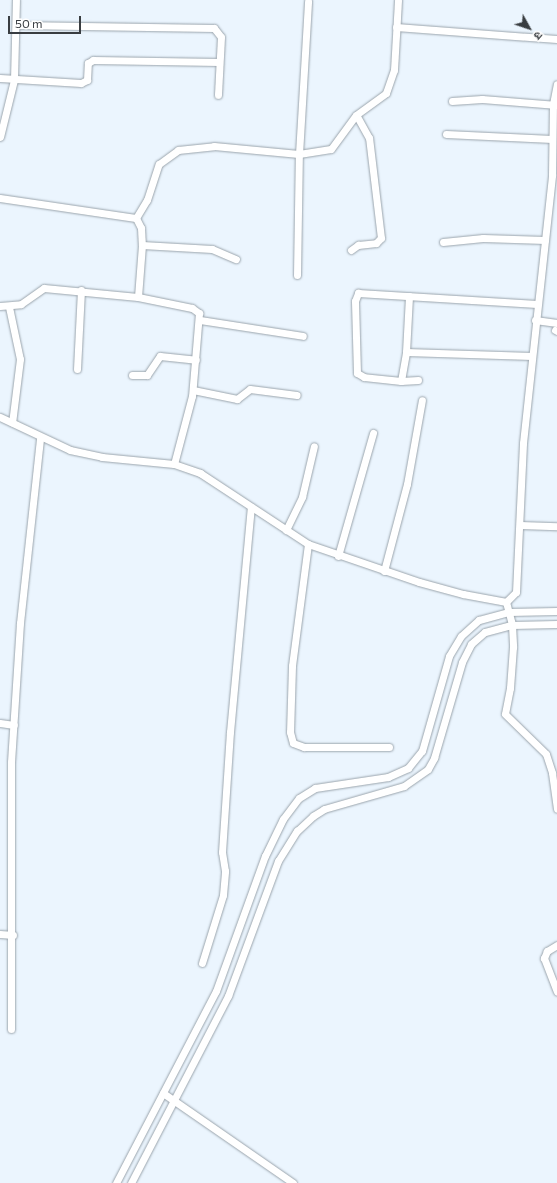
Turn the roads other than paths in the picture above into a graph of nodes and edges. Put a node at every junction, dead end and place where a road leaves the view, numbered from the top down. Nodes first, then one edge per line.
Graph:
1 (16, 0) edge
2 (398, 0) edge
3 (308, 1) dead end
4 (17, 25) junction
5 (396, 26) junction
6 (557, 39) edge
7 (219, 62) junction
8 (0, 78) edge
9 (14, 80) junction
10 (557, 84) edge
11 (218, 95) dead end
12 (452, 101) dead end
13 (555, 104) edge
14 (356, 115) junction
15 (446, 134) dead end
16 (0, 137) edge
17 (552, 139) junction
18 (299, 154) junction
19 (0, 198) edge
20 (136, 218) junction
21 (545, 240) junction
22 (443, 242) dead end
23 (142, 245) junction
24 (351, 250) dead end
25 (236, 259) dead end
26 (297, 275) dead end
27 (81, 290) junction
28 (138, 296) junction
29 (409, 296) junction
30 (536, 304) junction
31 (0, 306) edge
32 (9, 306) junction
33 (200, 320) junction
34 (535, 320) junction
35 (557, 322) edge
36 (303, 336) dead end
37 (406, 352) junction
38 (532, 356) junction
39 (196, 360) junction
40 (77, 369) dead end
41 (132, 375) dead end
42 (418, 380) dead end
43 (401, 381) junction
44 (193, 390) junction
45 (297, 394) dead end
46 (422, 400) dead end
47 (0, 417) edge
48 (12, 423) junction
49 (373, 433) dead end
50 (40, 438) junction
51 (314, 446) dead end
52 (174, 464) junction
53 (251, 507) junction
54 (520, 525) junction
55 (557, 526) edge
56 (286, 530) junction
57 (308, 544) junction
58 (338, 556) junction
59 (384, 570) junction
60 (506, 602) junction
61 (557, 611) edge
62 (509, 612) junction
63 (557, 624) edge
64 (512, 626) junction
65 (0, 724) edge
66 (14, 725) junction
67 (388, 747) dead end
68 (557, 809) edge
69 (0, 934) edge
70 (13, 935) junction
71 (557, 945) edge
72 (202, 963) dead end
73 (557, 992) edge
74 (11, 1029) dead end
75 (163, 1093) junction
76 (174, 1100) junction
77 (116, 1183) edge
78 (131, 1183) edge
79 (293, 1183) edge

1 - 4 street
2 - 5 street
3 - 18 street
4 - 7 street
4 - 9 street
5 - 6 street
5 - 14 street
7 - 9 street
7 - 11 street
8 - 9 street
9 - 16 street
10 - 13 street
12 - 13 street
13 - 17 street
14 - 18 street
14 - 24 street
15 - 17 street
17 - 21 street
18 - 20 street
18 - 26 street
19 - 20 street
20 - 23 street
21 - 22 street
21 - 30 street
23 - 25 street
23 - 28 street
27 - 28 street
27 - 32 street
27 - 40 street
28 - 33 street
29 - 30 street
29 - 37 street
29 - 43 street
30 - 34 street
31 - 32 street
32 - 48 street
33 - 36 street
33 - 39 street
34 - 35 street
34 - 38 street
37 - 38 street
37 - 43 street
38 - 54 street
39 - 41 street
39 - 44 street
42 - 43 street
44 - 45 street
44 - 52 street
46 - 59 street
47 - 48 street
48 - 50 street
49 - 58 street
50 - 52 street
50 - 66 street
51 - 56 street
52 - 53 street
53 - 56 street
53 - 72 street
54 - 55 street
54 - 60 street
56 - 57 street
57 - 58 street
57 - 67 street
58 - 59 street
59 - 60 street
60 - 62 street
61 - 62 street
62 - 64 street
62 - 75 street
63 - 64 street
64 - 68 street
64 - 76 street
65 - 66 street
66 - 70 street
69 - 70 street
70 - 74 street
71 - 73 street
75 - 76 street
75 - 77 street
76 - 78 street
76 - 79 street

